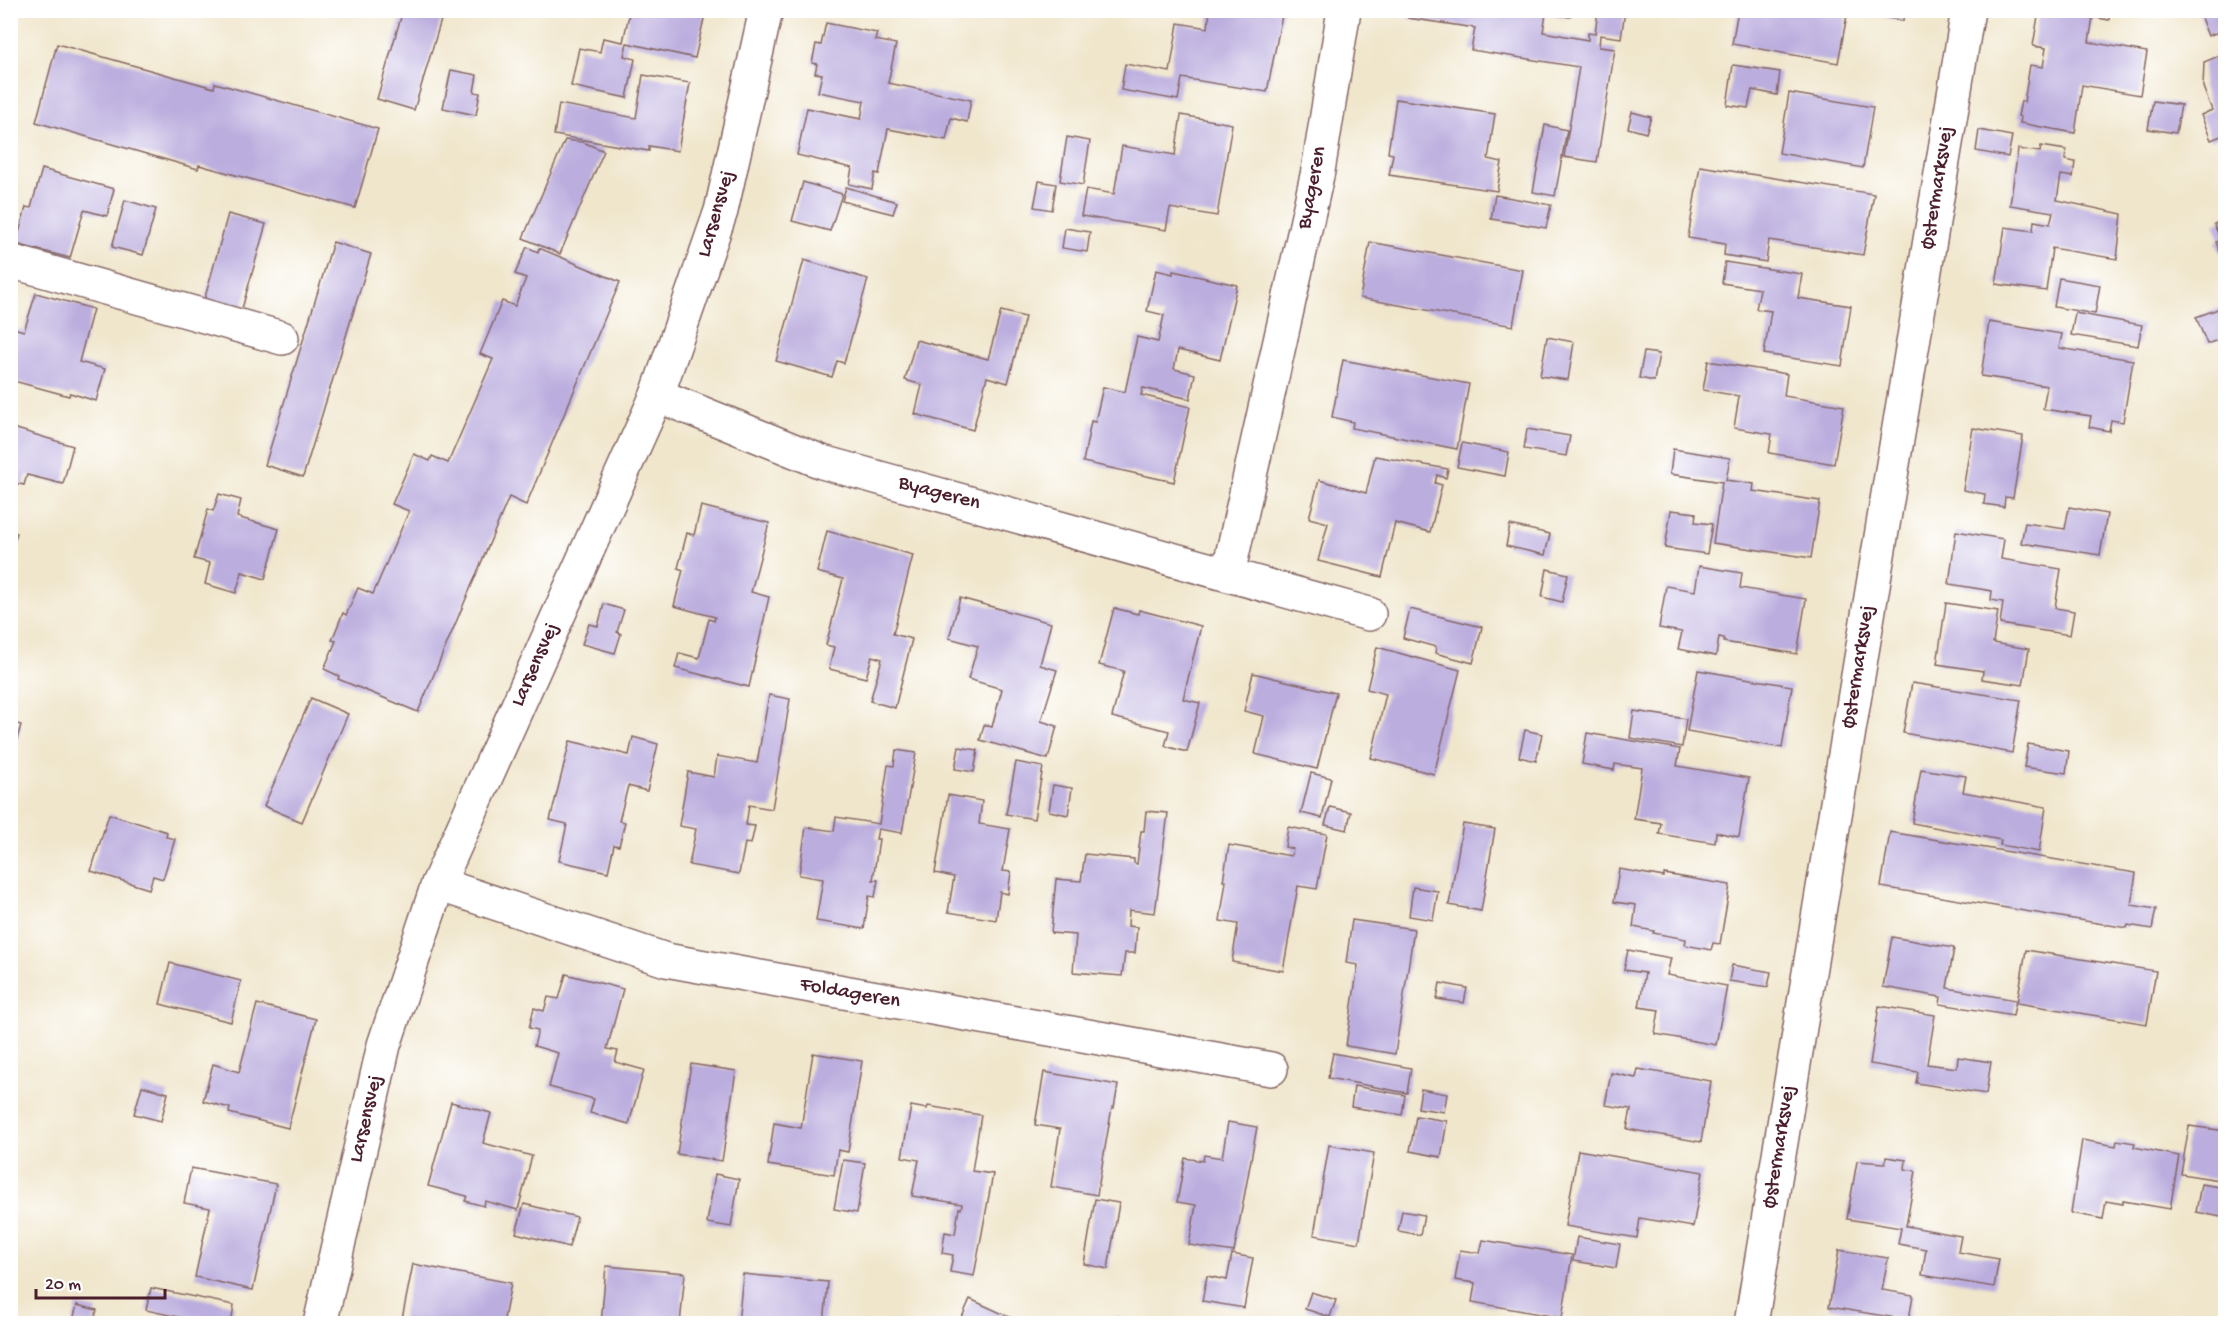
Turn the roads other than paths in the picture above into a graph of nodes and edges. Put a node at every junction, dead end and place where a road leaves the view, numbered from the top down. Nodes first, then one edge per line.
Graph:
1 (766, 10) edge
2 (1344, 10) edge
3 (1968, 10) edge
4 (10, 261) edge
5 (282, 338) dead end
6 (657, 395) junction
7 (1228, 574) junction
8 (1369, 614) dead end
9 (438, 884) junction
10 (1271, 1070) dead end
11 (320, 1323) edge
12 (1751, 1323) edge

1 - 6 street, Larsensvej
2 - 7 street, Byageren
3 - 12 street, Østermarksvej
4 - 5 street
6 - 7 street, Byageren
6 - 9 street, Larsensvej
7 - 8 street, Byageren
9 - 10 street, Foldageren
9 - 11 street, Larsensvej

